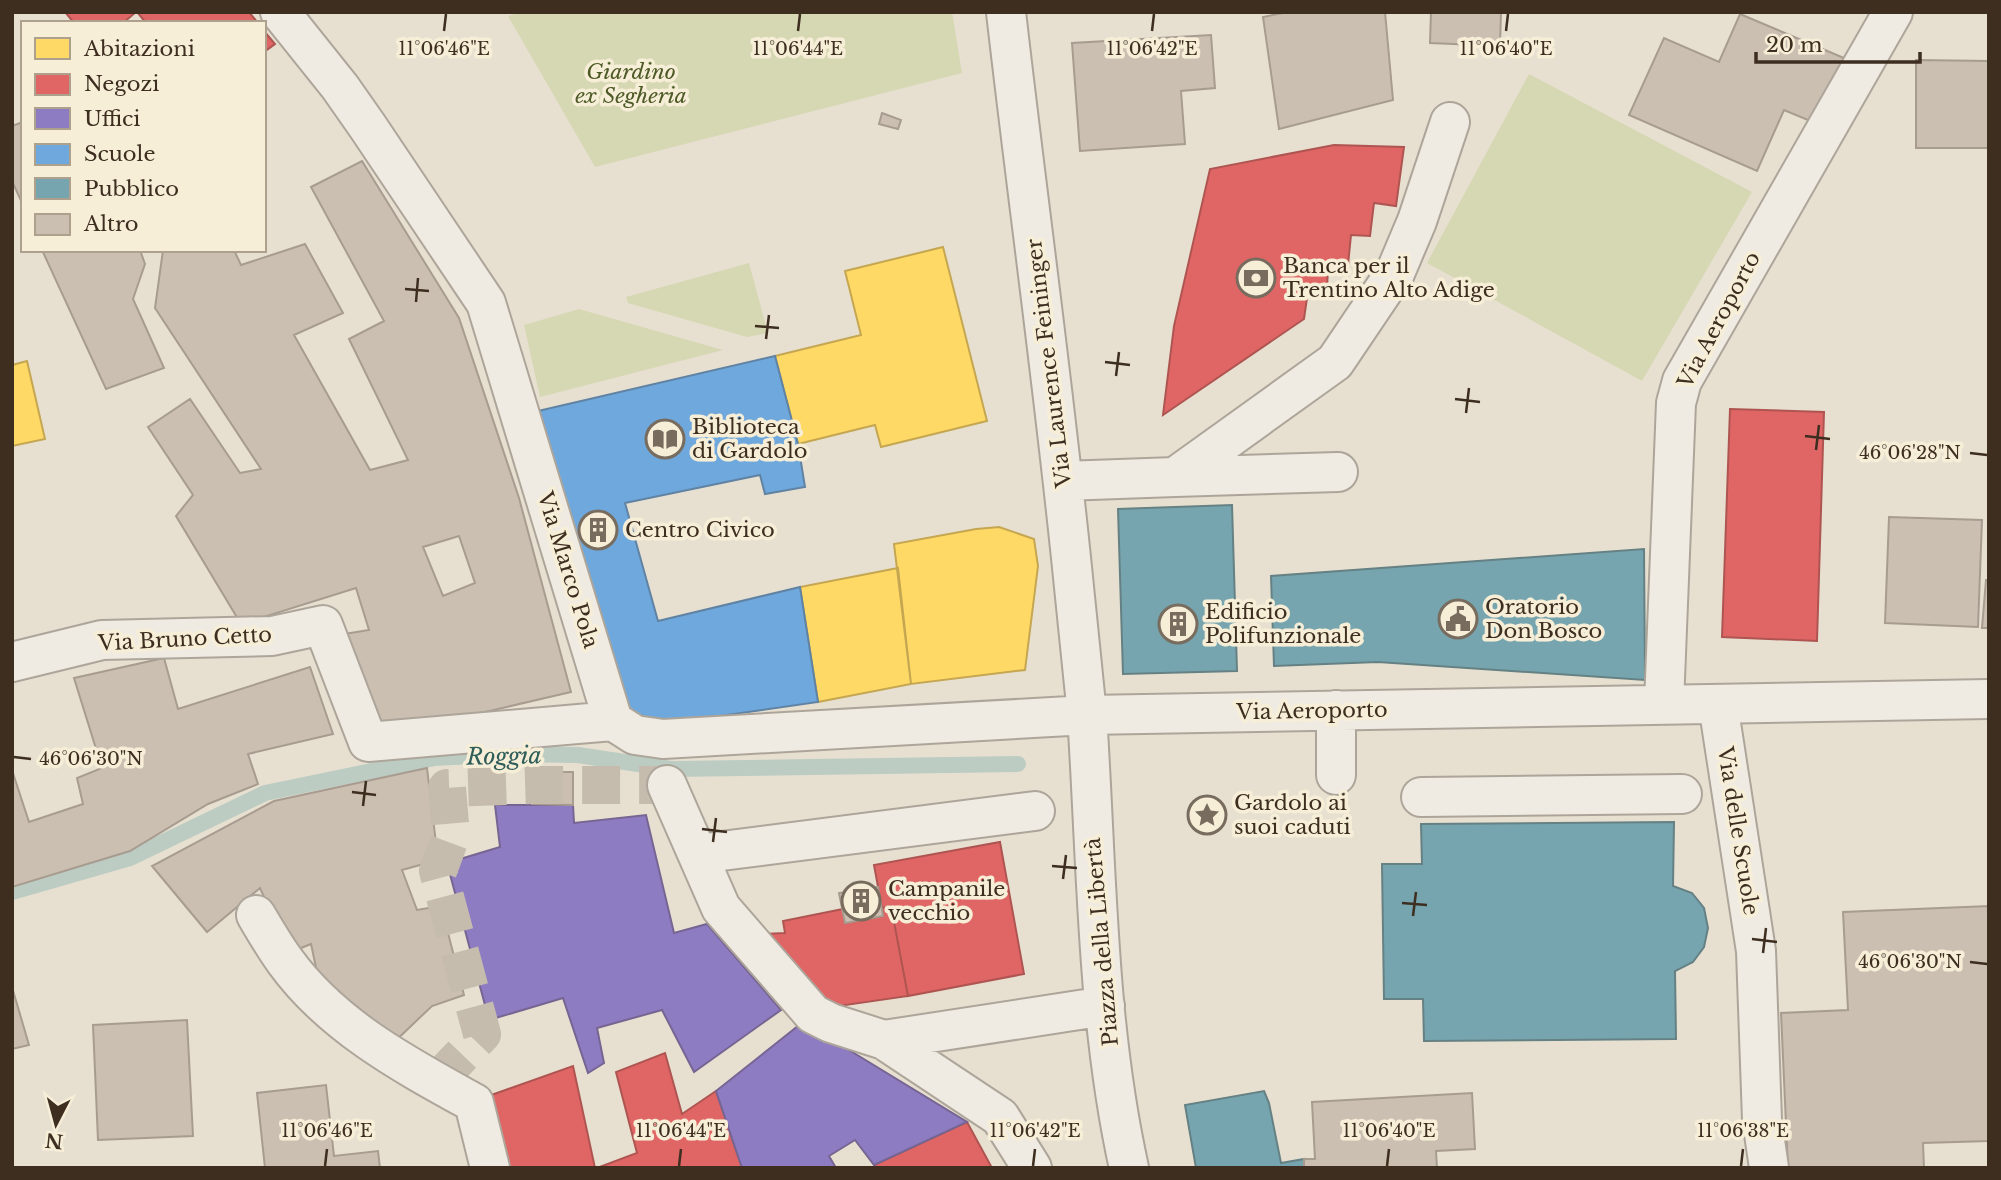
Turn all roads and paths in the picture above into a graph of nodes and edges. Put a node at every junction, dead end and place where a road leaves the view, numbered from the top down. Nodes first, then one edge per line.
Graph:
1 (280, 12) edge
2 (1006, 12) edge
3 (1892, 12) edge
4 (1450, 122) dead end
5 (1338, 472) dead end
6 (1175, 477) junction
7 (1063, 481) junction
8 (12, 662) edge
9 (1989, 699) edge
10 (1664, 704) junction
11 (1718, 704) junction
12 (1336, 710) junction
13 (1087, 715) junction
14 (612, 721) junction
15 (1336, 775) dead end
16 (667, 785) dead end
17 (1682, 794) dead end
18 (1421, 797) dead end
19 (1035, 811) dead end
20 (698, 854) junction
21 (256, 915) dead end
22 (1105, 1006) junction
23 (884, 1040) junction
24 (490, 1168) edge
25 (1032, 1168) edge
26 (1129, 1168) edge
27 (1769, 1168) edge

1 - 14 street, Via Marco Pola
2 - 7 street, Via Laurence Feininger
3 - 10 street, Via Aeroporto
4 - 6 street
5 - 6 street
6 - 7 street
7 - 13 street, Via Laurence Feininger
8 - 14 street, Via Bruno Cetto
9 - 11 street, Via Aeroporto
10 - 11 street, Via Aeroporto
10 - 12 street, Via Aeroporto
11 - 27 street, Via delle Scuole
12 - 13 street, Via Aeroporto
12 - 15 street
13 - 14 street
13 - 22 street, Piazza della Libertà
16 - 20 street
17 - 18 street
19 - 20 street
20 - 23 street
21 - 24 street
22 - 23 street
22 - 26 street, Piazza della Libertà
23 - 25 street

